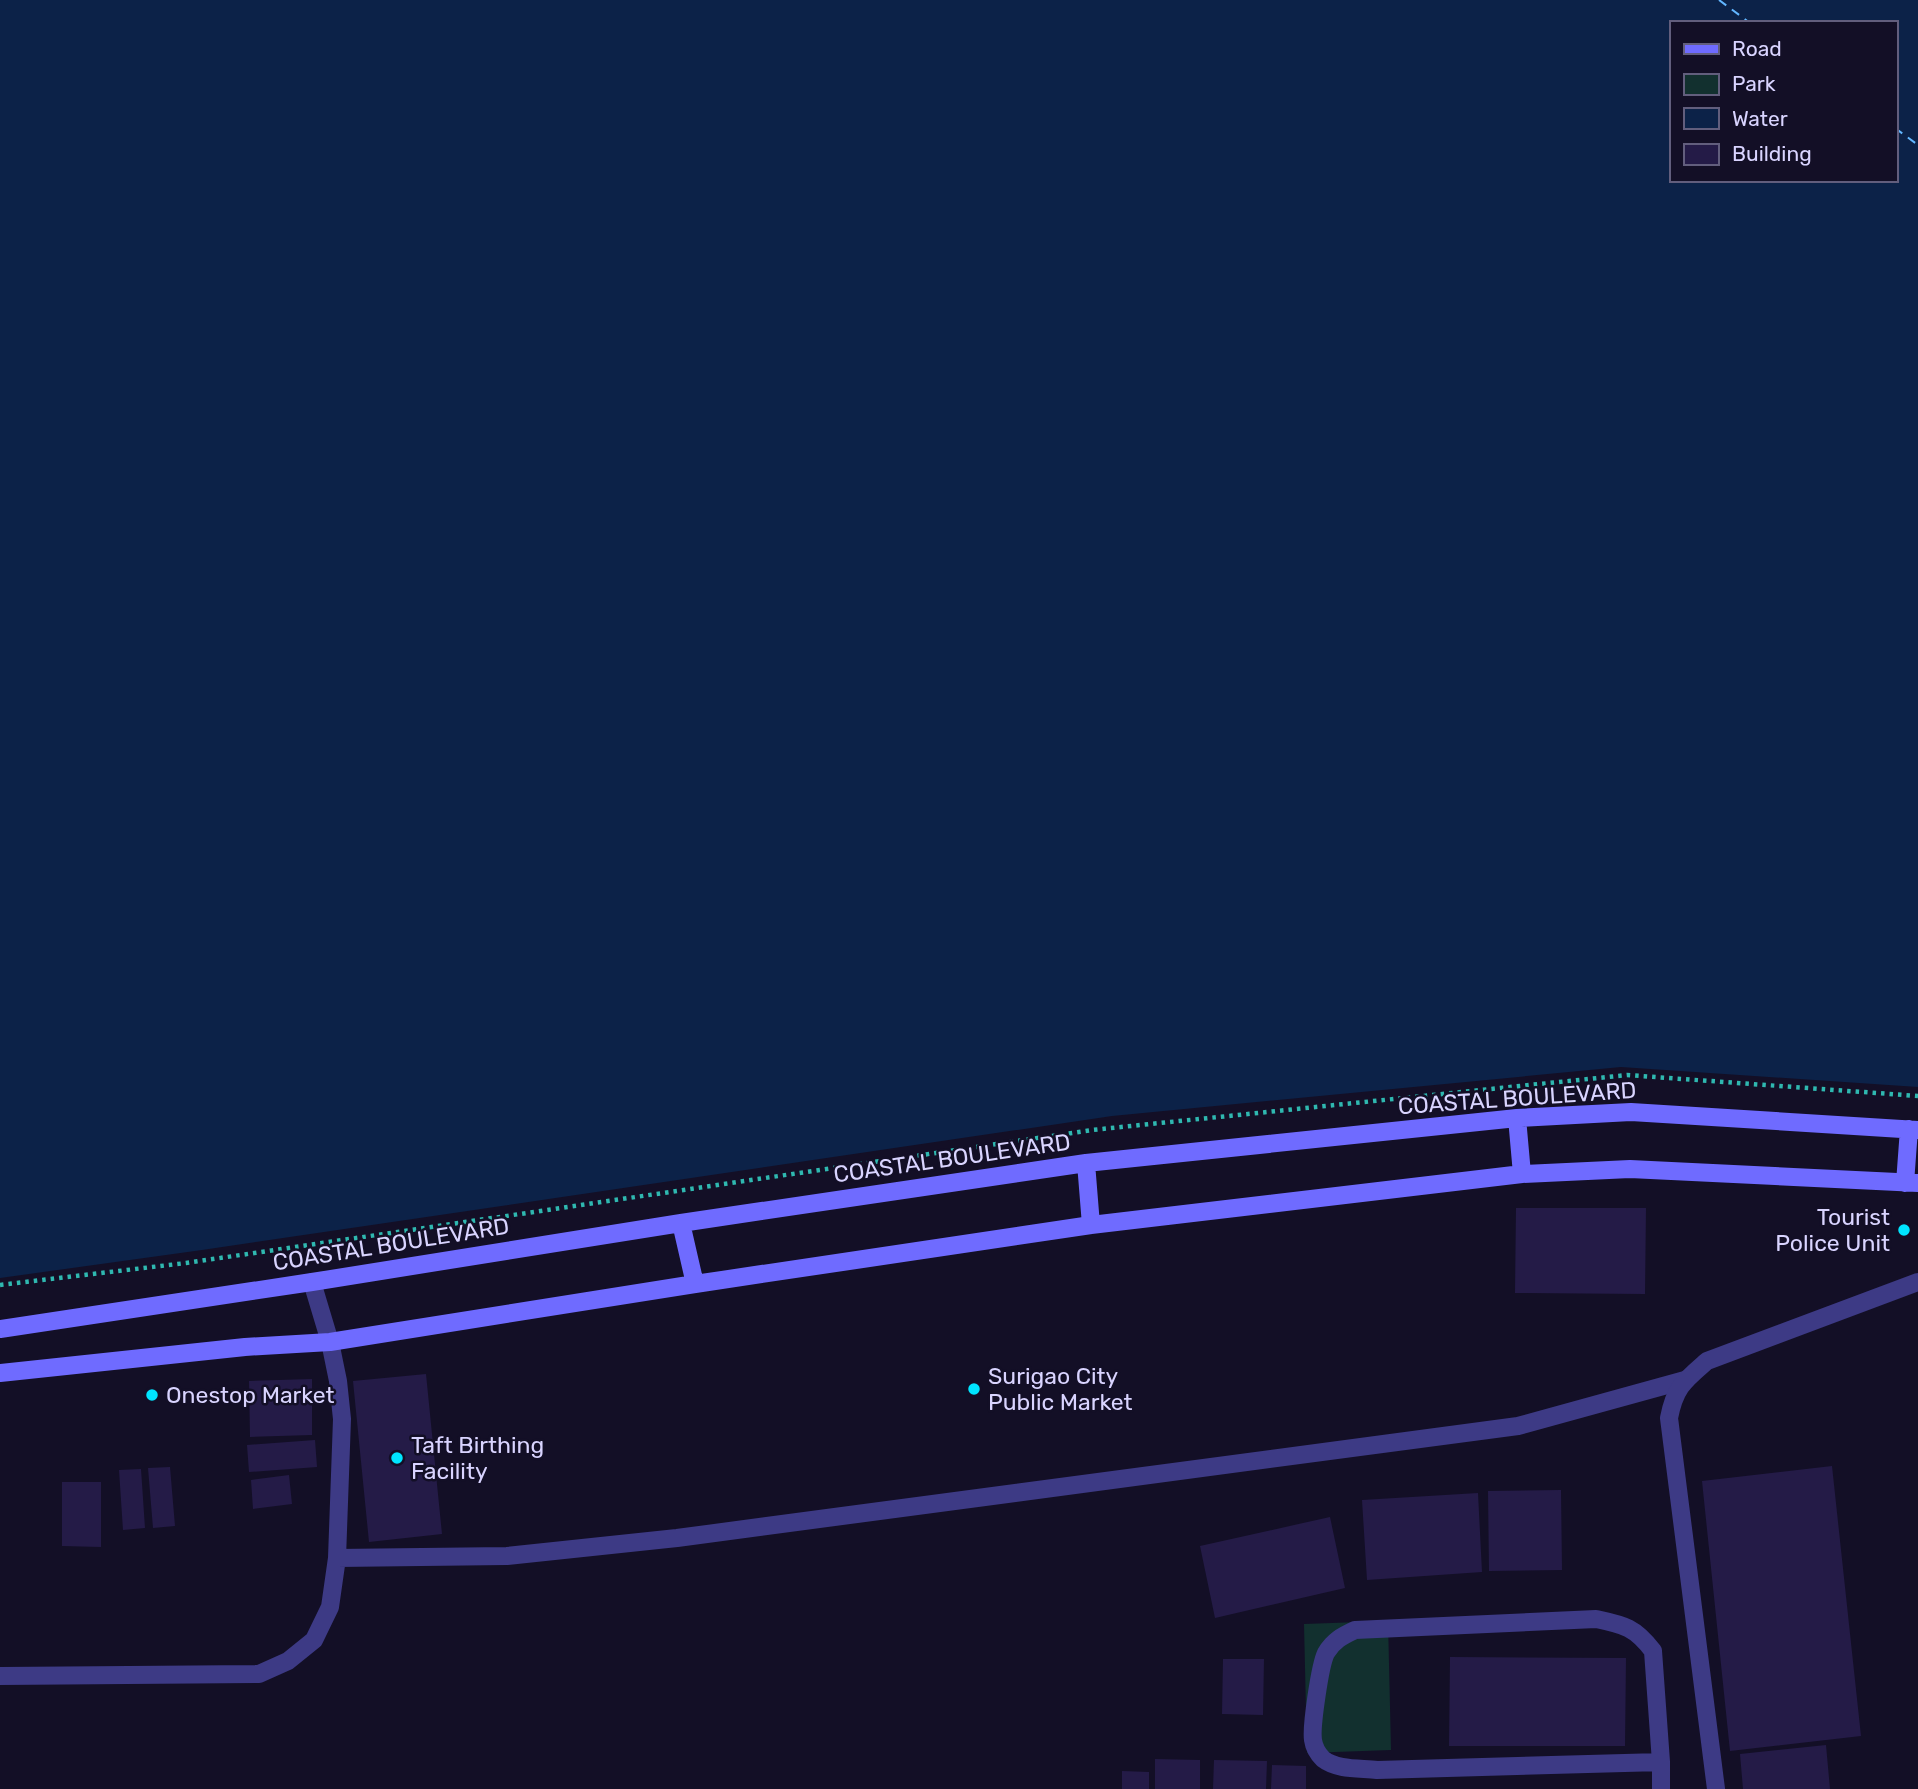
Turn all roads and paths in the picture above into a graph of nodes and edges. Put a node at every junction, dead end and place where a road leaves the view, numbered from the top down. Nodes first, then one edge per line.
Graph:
1 (1517, 1118) junction
2 (1914, 1130) edge
3 (1086, 1163) junction
4 (1522, 1174) junction
5 (1911, 1183) edge
6 (681, 1223) junction
7 (1091, 1226) junction
8 (312, 1282) junction
9 (1918, 1282) edge
10 (695, 1284) junction
11 (0, 1329) edge
12 (330, 1342) junction
13 (0, 1373) edge
14 (1685, 1380) junction
15 (337, 1558) junction
16 (0, 1676) edge
17 (1661, 1762) junction
18 (1661, 1789) edge
19 (1716, 1789) edge

1 - 2 street, COASTAL BOULEVARD
1 - 3 street, COASTAL BOULEVARD
1 - 4 street
2 - 5 street
3 - 6 street, COASTAL BOULEVARD
3 - 7 street
4 - 5 street
4 - 7 street
6 - 8 street, COASTAL BOULEVARD
6 - 10 street
7 - 10 street
8 - 11 street, COASTAL BOULEVARD
8 - 12 street
9 - 14 street
10 - 12 street
12 - 13 street
12 - 15 street
14 - 15 street
14 - 19 street
15 - 16 street
17 - 17 street
17 - 18 street

